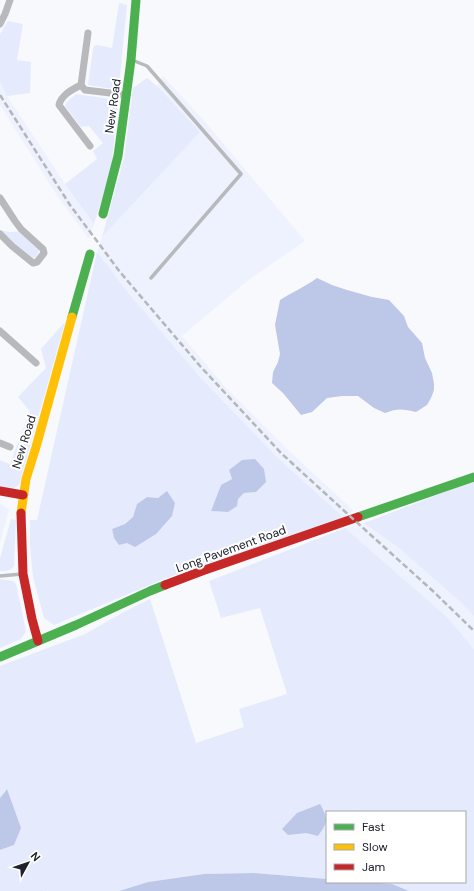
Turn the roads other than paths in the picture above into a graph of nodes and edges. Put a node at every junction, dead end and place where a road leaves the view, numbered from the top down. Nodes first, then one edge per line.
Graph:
1 (10, 0) edge
2 (136, 0) edge
3 (0, 24) edge
4 (88, 33) dead end
5 (132, 60) junction
6 (81, 85) junction
7 (127, 95) junction
8 (90, 146) dead end
9 (0, 198) edge
10 (3, 208) edge
11 (103, 214) dead end
12 (0, 234) edge
13 (90, 254) dead end
14 (151, 278) dead end
15 (0, 331) edge
16 (36, 363) dead end
17 (0, 443) edge
18 (10, 447) dead end
19 (474, 476) edge
20 (0, 491) edge
21 (23, 495) junction
22 (23, 574) junction
23 (0, 576) edge
24 (38, 641) junction
25 (0, 657) edge

1 - 3 street
2 - 5 street, New Road
4 - 6 street
5 - 7 street, New Road
5 - 14 lane
6 - 7 street
6 - 8 street
7 - 11 street, New Road
9 - 10 street
10 - 12 street
13 - 21 street, New Road
15 - 16 street
17 - 18 street
19 - 24 street, Long Pavement Road
20 - 21 street
21 - 22 street, New Road
22 - 23 lane
22 - 24 street, New Road
24 - 25 street, Long Pavement Road

